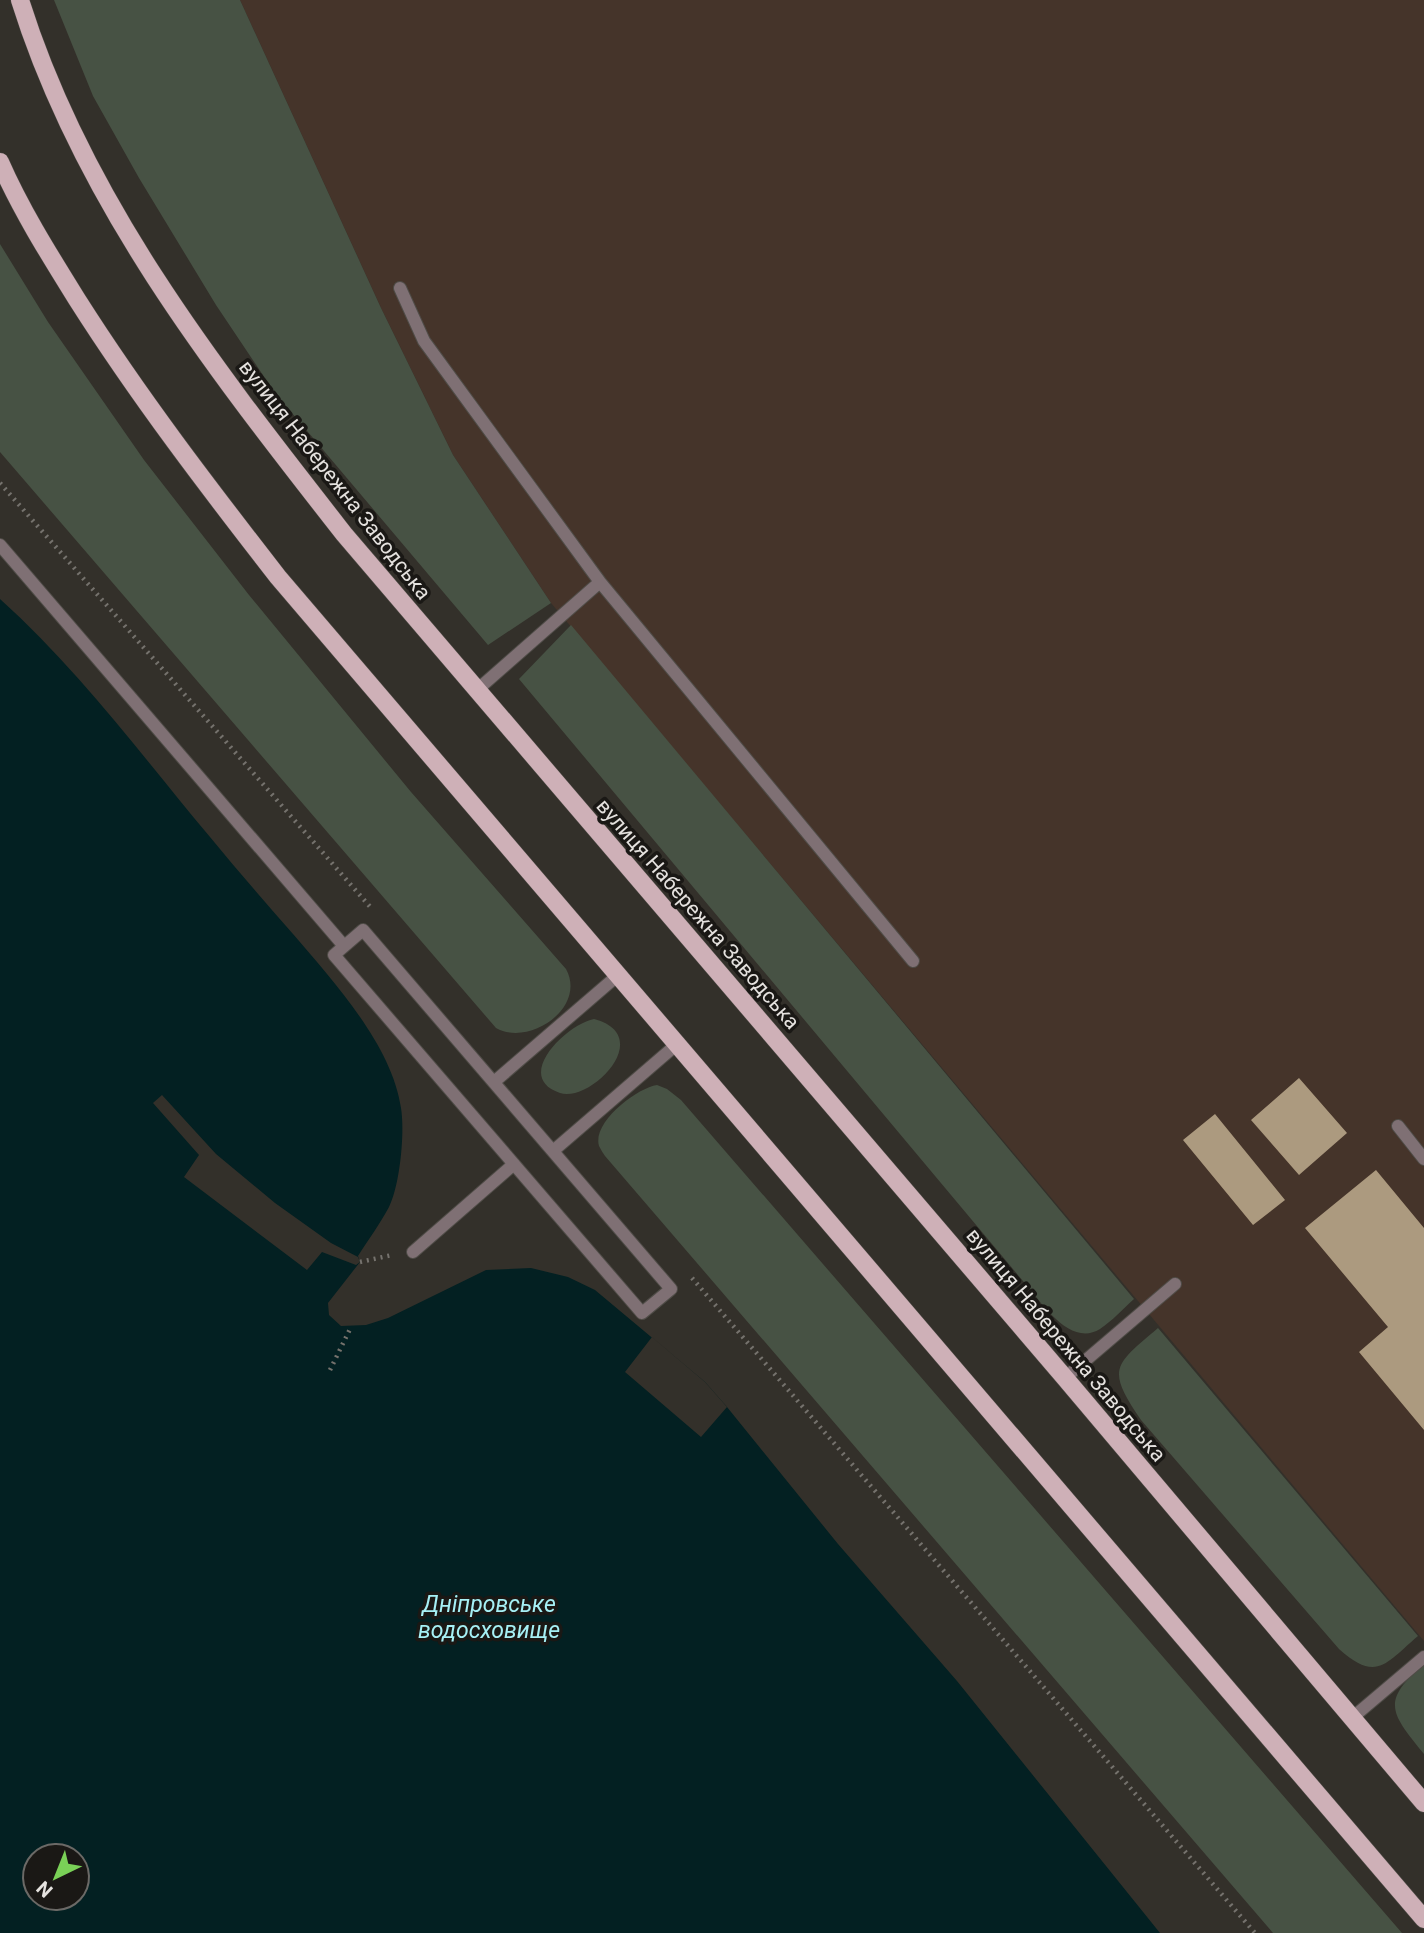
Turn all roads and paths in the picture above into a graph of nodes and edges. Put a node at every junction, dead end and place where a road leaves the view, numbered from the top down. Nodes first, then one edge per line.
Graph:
1 (20, 0) edge
2 (0, 162) edge
3 (400, 288) dead end
4 (0, 545) edge
5 (600, 582) junction
6 (477, 690) junction
7 (344, 946) junction
8 (913, 961) dead end
9 (618, 976) junction
10 (676, 1045) junction
11 (494, 1082) junction
12 (1398, 1126) dead end
13 (552, 1151) junction
14 (1424, 1159) edge
15 (514, 1164) junction
16 (414, 1252) joint
17 (360, 1262) dead end
18 (1175, 1284) dead end
19 (351, 1327) dead end
20 (330, 1370) dead end
21 (1065, 1378) junction
22 (1424, 1657) edge
23 (1352, 1718) junction
24 (1424, 1803) edge
25 (1424, 1919) edge

1 - 6 main road, вулиця Набережна Заводська
2 - 9 main road
3 - 5 lane
4 - 7 lane
5 - 6 lane
5 - 8 lane
6 - 21 main road, вулиця Набережна Заводська
7 - 11 lane
7 - 15 lane
9 - 10 main road
9 - 11 lane
10 - 13 lane
10 - 25 main road
11 - 13 lane
12 - 14 lane
13 - 15 lane
15 - 16 lane
16 - 17 path
18 - 21 lane
19 - 20 path
21 - 23 main road, вулиця Набережна Заводська
22 - 23 lane
23 - 24 main road, вулиця Набережна Заводська

